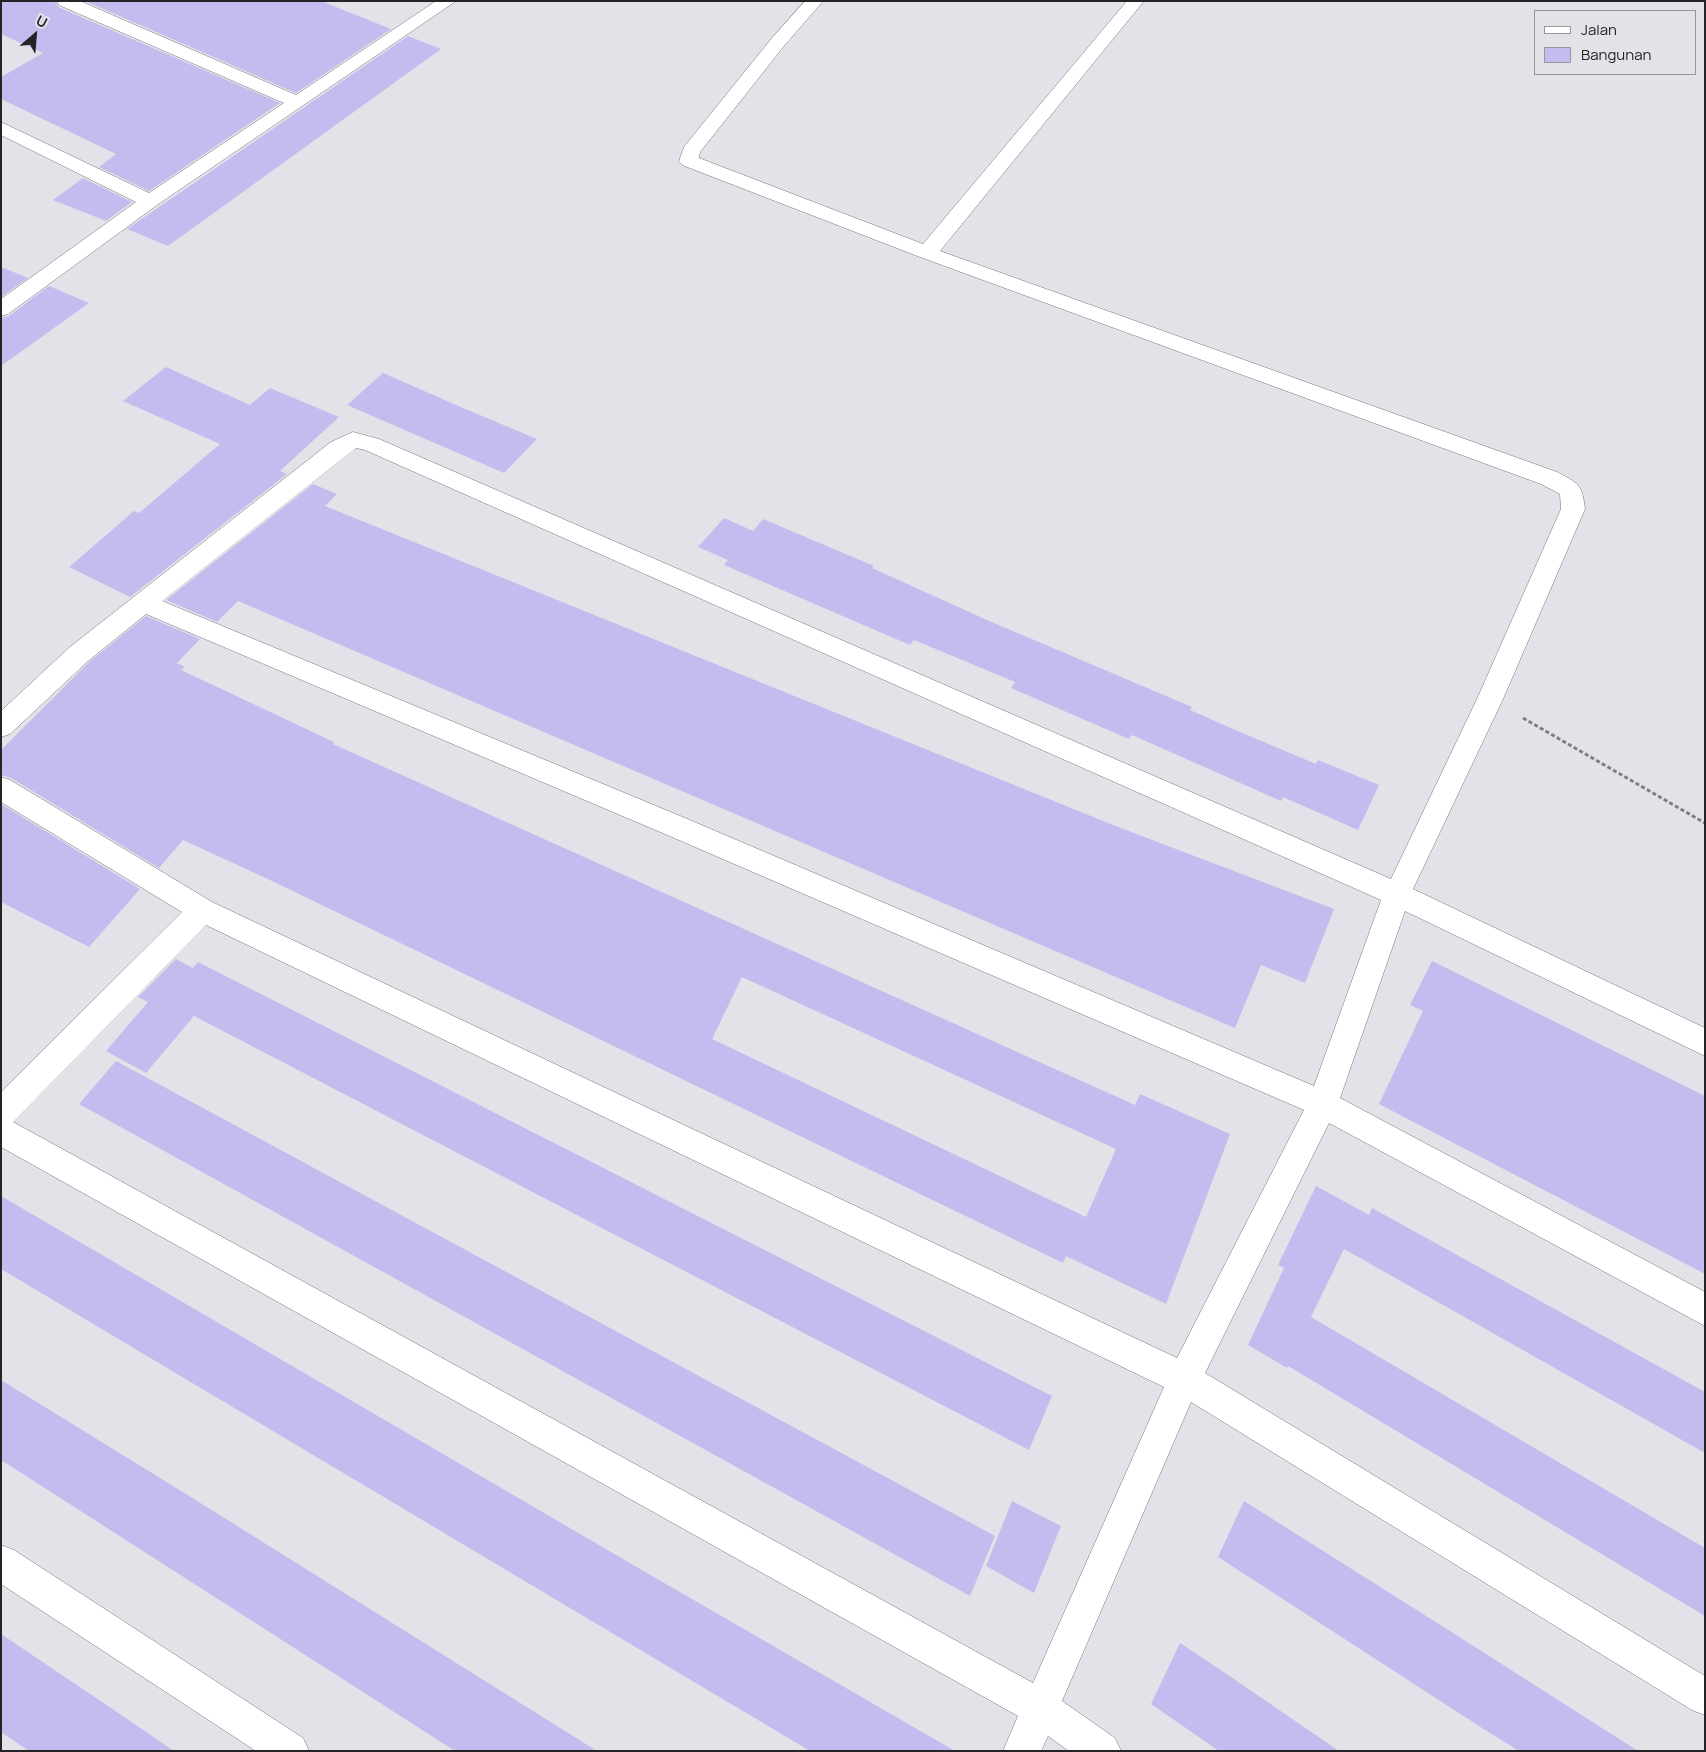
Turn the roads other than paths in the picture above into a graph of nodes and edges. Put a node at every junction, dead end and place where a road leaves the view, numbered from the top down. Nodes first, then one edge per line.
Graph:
1 (65, 1) edge
2 (418, 1) edge
3 (814, 1) edge
4 (1136, 1) edge
5 (443, 5) edge
6 (298, 102) junction
7 (1, 128) edge
8 (150, 201) junction
9 (927, 253) junction
10 (1, 309) edge
11 (143, 603) junction
12 (1, 728) edge
13 (1, 788) edge
14 (1397, 894) junction
15 (202, 910) junction
16 (1705, 1043) edge
17 (1323, 1104) junction
18 (1, 1113) edge
19 (1, 1131) edge
20 (1705, 1310) edge
21 (1184, 1379) junction
22 (1, 1564) edge
23 (1705, 1696) edge
24 (1040, 1708) junction
25 (290, 1751) edge
26 (1022, 1751) edge
27 (1102, 1751) edge

1 - 6 street
2 - 5 street
3 - 9 street
4 - 9 street
5 - 6 street
6 - 8 street
7 - 8 street
8 - 10 street
9 - 14 street
11 - 12 street
11 - 14 street
11 - 17 street
13 - 15 street
14 - 16 street
14 - 17 street
15 - 18 street
15 - 21 street
17 - 20 street
17 - 21 street
19 - 24 street
21 - 23 street
21 - 24 street
22 - 25 street
24 - 26 street
24 - 27 street

